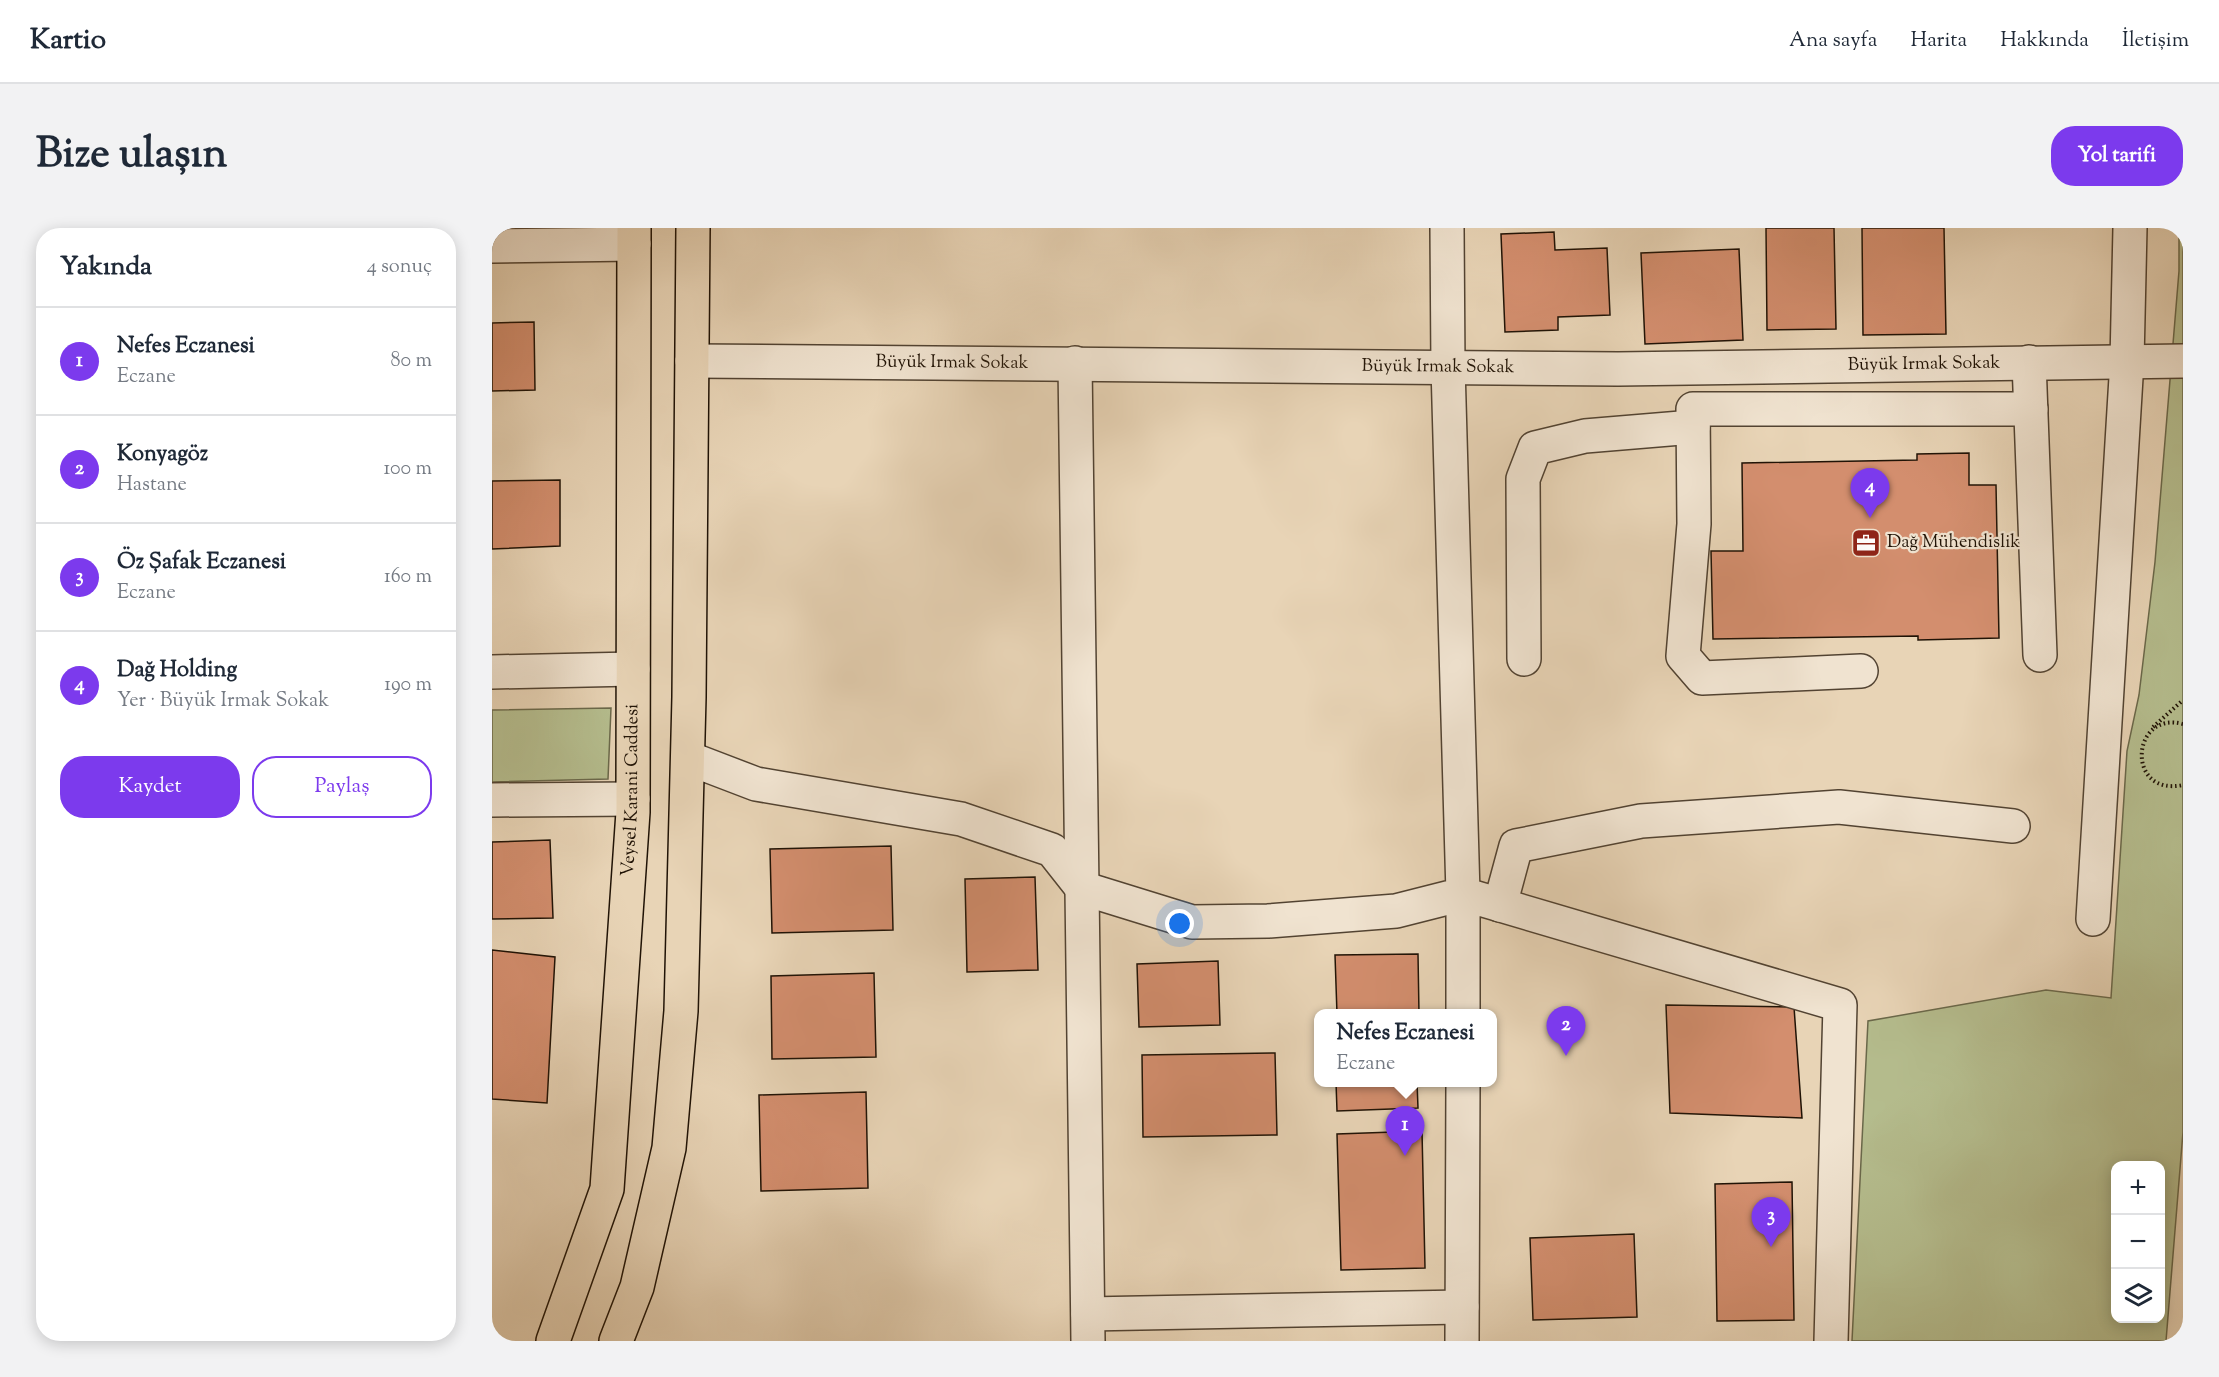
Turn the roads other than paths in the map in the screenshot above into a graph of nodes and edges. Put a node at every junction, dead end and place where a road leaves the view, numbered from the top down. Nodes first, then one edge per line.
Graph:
1 (693, 228) edge
2 (1447, 228) edge
3 (2130, 228) edge
4 (634, 236) edge
5 (492, 246) edge
6 (692, 361) junction
7 (2127, 361) junction
8 (2183, 361) edge
9 (2029, 362) junction
10 (1075, 363) junction
11 (1448, 367) junction
12 (2031, 409) junction
13 (1693, 427) junction
14 (2040, 655) dead end
15 (1524, 659) dead end
16 (633, 669) junction
17 (1861, 671) dead end
18 (492, 672) edge
19 (688, 758) junction
20 (633, 799) junction
21 (492, 800) edge
22 (2013, 826) dead end
23 (1082, 888) junction
24 (1463, 894) junction
25 (1500, 905) junction
26 (2093, 919) dead end
27 (1463, 1009) edge
28 (1463, 1087) edge
29 (1462, 1306) junction
30 (1088, 1328) edge
31 (554, 1341) edge
32 (616, 1341) edge
33 (1462, 1341) edge
34 (1831, 1341) edge

1 - 6 main road
2 - 11 street
3 - 7 street
4 - 5 street
4 - 16 main road, Veysel Karani Caddesi
6 - 10 street, Büyük Irmak Sokak
6 - 19 main road
7 - 8 street, Büyük Irmak Sokak
7 - 9 street, Büyük Irmak Sokak
7 - 26 street
9 - 11 street, Büyük Irmak Sokak
9 - 12 street
10 - 11 street, Büyük Irmak Sokak
10 - 23 street
11 - 24 street
12 - 13 street
12 - 14 street
13 - 15 street
13 - 17 street
16 - 18 street
16 - 20 main road, Veysel Karani Caddesi
19 - 23 street
19 - 32 main road
20 - 21 street
20 - 31 main road, Veysel Karani Caddesi
22 - 25 street
23 - 24 street
23 - 30 street
24 - 25 street
24 - 27 street
25 - 34 street
28 - 29 street
29 - 30 street
29 - 33 street

